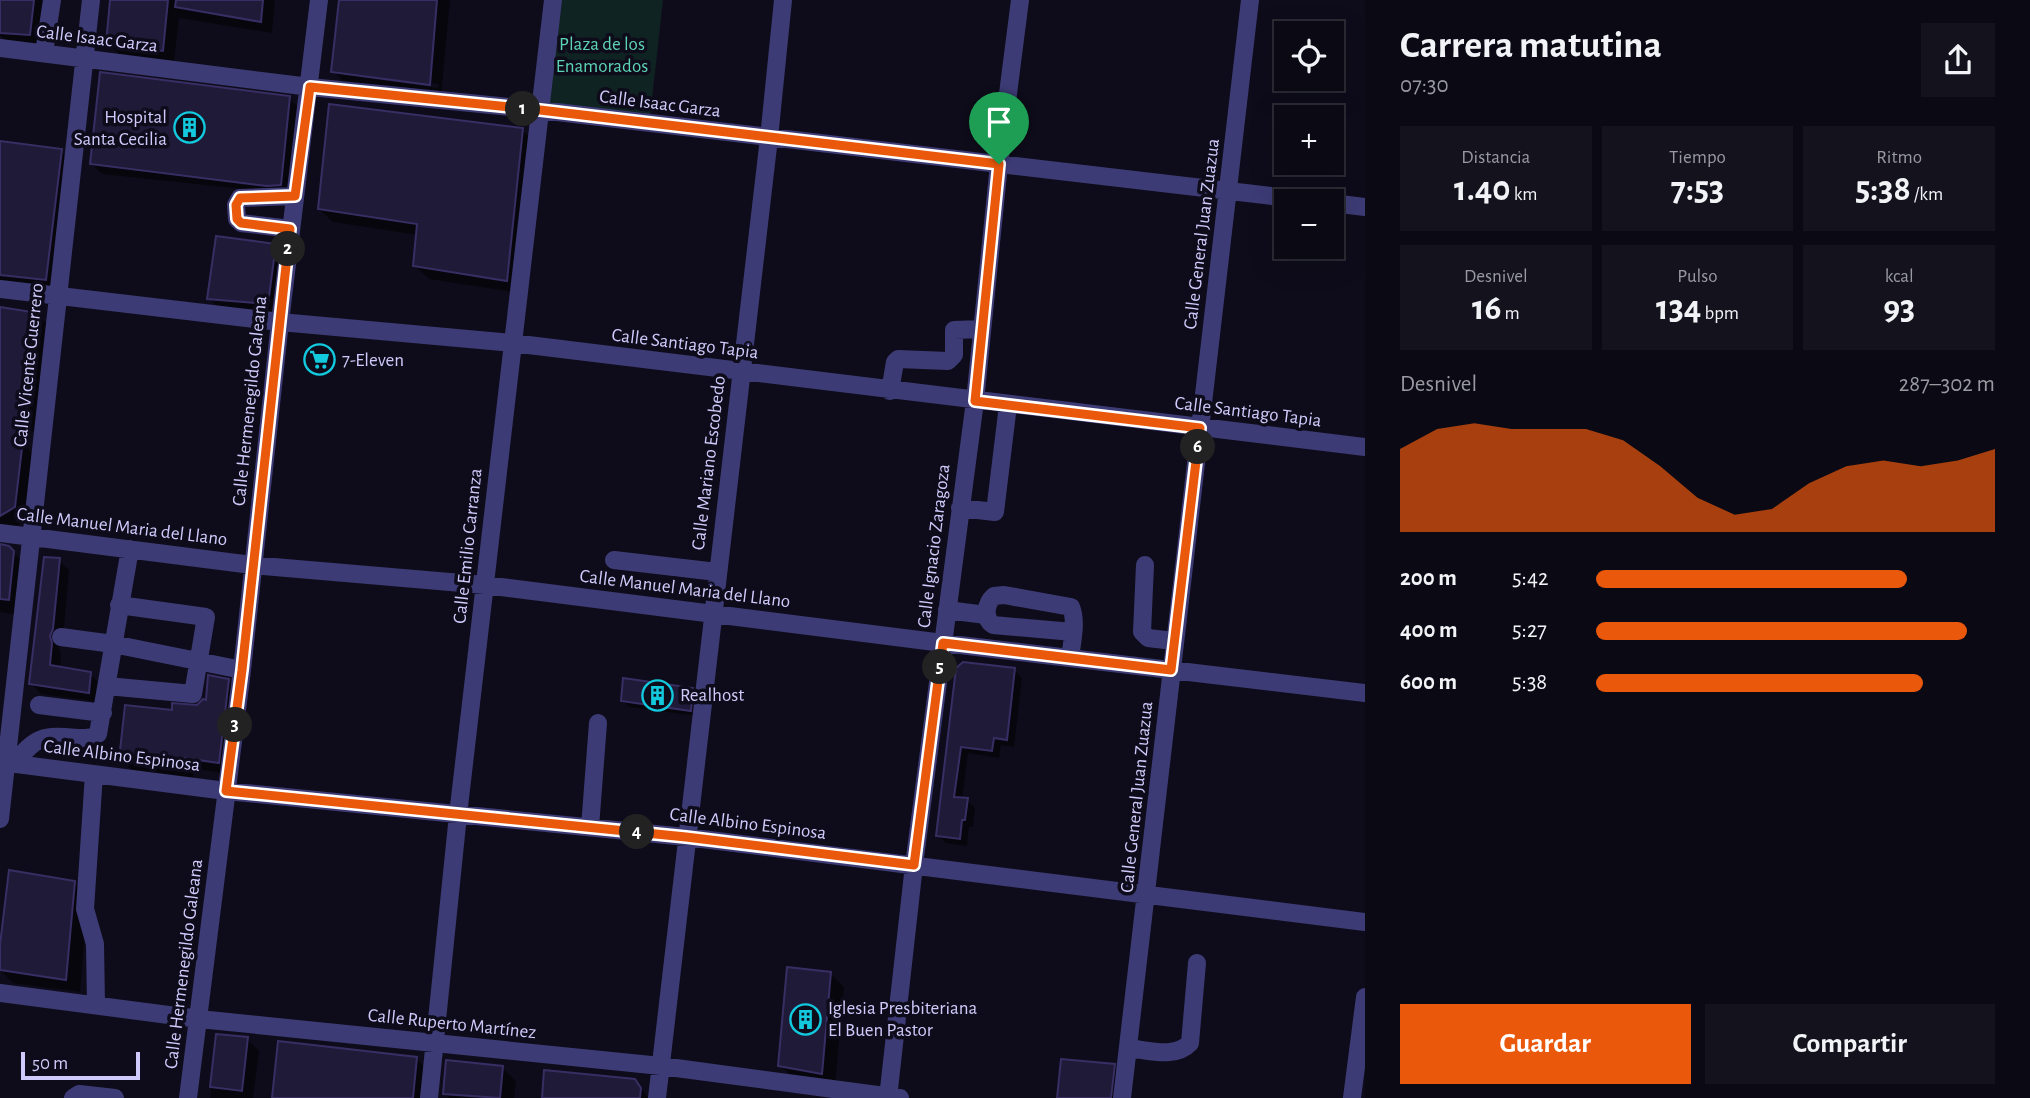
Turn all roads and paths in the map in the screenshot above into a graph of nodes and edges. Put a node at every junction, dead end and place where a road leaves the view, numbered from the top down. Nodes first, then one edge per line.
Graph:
1 (52, 0) edge
2 (91, 0) edge
3 (319, 0) edge
4 (553, 0) edge
5 (783, 0) edge
6 (1020, 0) edge
7 (1250, 0) edge
8 (0, 48) edge
9 (44, 53) junction
10 (85, 58) junction
11 (310, 87) junction
12 (540, 110) junction
13 (769, 138) junction
14 (999, 164) junction
15 (1229, 191) junction
16 (295, 196) junction
17 (1274, 196) edge
18 (1344, 204) edge
19 (1365, 207) edge
20 (290, 229) junction
21 (0, 289) edge
22 (58, 296) junction
23 (280, 322) junction
24 (982, 329) junction
25 (512, 343) junction
26 (741, 373) junction
27 (890, 391) junction
28 (975, 401) junction
29 (1008, 405) junction
30 (1200, 428) junction
31 (1365, 447) edge
32 (960, 508) junction
33 (0, 533) edge
34 (30, 537) junction
35 (130, 549) junction
36 (614, 560) dead end
37 (252, 565) junction
38 (1145, 565) dead end
39 (717, 572) junction
40 (485, 585) junction
41 (119, 604) junction
42 (947, 610) junction
43 (712, 613) junction
44 (986, 615) junction
45 (1073, 632) junction
46 (61, 637) dead end
47 (1174, 641) junction
48 (943, 643) junction
49 (113, 644) junction
50 (1070, 658) junction
51 (200, 661) junction
52 (242, 670) junction
53 (1171, 670) junction
54 (107, 686) junction
55 (1365, 692) edge
56 (39, 705) dead end
57 (103, 713) junction
58 (598, 723) dead end
59 (7, 763) edge
60 (94, 774) junction
61 (226, 791) junction
62 (458, 815) junction
63 (0, 818) edge
64 (590, 827) junction
65 (686, 837) junction
66 (914, 865) junction
67 (1147, 895) junction
68 (1365, 922) edge
69 (1197, 962) dead end
70 (0, 993) edge
71 (1365, 997) edge
72 (96, 1004) junction
73 (200, 1019) junction
74 (435, 1044) junction
75 (1128, 1048) junction
76 (661, 1066) junction
77 (892, 1097) edge
78 (73, 1098) edge
79 (115, 1098) edge
80 (188, 1098) edge
81 (429, 1098) edge
82 (657, 1098) edge
83 (1122, 1098) edge
84 (1352, 1098) edge

1 - 9 street
2 - 10 street, Calle Vicente Guerrero
3 - 11 street, Calle Hermenegildo Galeana
4 - 12 street, Calle Emilio Carranza
5 - 13 street, Calle Mariano Escobedo
6 - 14 street, Calle Ignacio Zaragoza
7 - 15 street, Calle General Juan Zuazua
8 - 9 street, Calle Isaac Garza
9 - 10 street, Calle Isaac Garza
10 - 11 street, Calle Isaac Garza
10 - 22 street, Calle Vicente Guerrero
11 - 12 street, Calle Isaac Garza
11 - 16 street, Calle Hermenegildo Galeana
12 - 13 street, Calle Isaac Garza
12 - 25 street, Calle Emilio Carranza
13 - 14 street, Calle Isaac Garza
13 - 26 street, Calle Mariano Escobedo
14 - 15 street, Calle Isaac Garza
14 - 24 street, Calle Ignacio Zaragoza
15 - 17 street, Calle Isaac Garza
15 - 30 street, Calle General Juan Zuazua
16 - 20 street, Calle Hermenegildo Galeana
16 - 20 street
18 - 19 street
20 - 23 street, Calle Hermenegildo Galeana
21 - 22 street, Calle Santiago Tapia
22 - 23 street, Calle Santiago Tapia
22 - 34 street, Calle Vicente Guerrero
23 - 25 street, Calle Santiago Tapia
23 - 37 street, Calle Hermenegildo Galeana
24 - 27 street
24 - 28 street, Calle Ignacio Zaragoza
25 - 26 street, Calle Santiago Tapia
25 - 40 street, Calle Emilio Carranza
26 - 27 street, Calle Santiago Tapia
26 - 39 street, Calle Mariano Escobedo
27 - 28 street, Calle Santiago Tapia
28 - 29 street, Calle Santiago Tapia
28 - 32 street, Calle Ignacio Zaragoza
29 - 30 street, Calle Santiago Tapia
29 - 32 street
30 - 31 street, Calle Santiago Tapia
30 - 47 street, Calle General Juan Zuazua
32 - 42 street, Calle Ignacio Zaragoza
33 - 34 street, Calle Manuel Maria del Llano
34 - 35 street, Calle Manuel Maria del Llano
34 - 59 street, Calle Vicente Guerrero
35 - 37 street, Calle Manuel Maria del Llano
35 - 41 street
36 - 39 street
37 - 40 street, Calle Manuel Maria del Llano
37 - 52 street, Calle Hermenegildo Galeana
38 - 47 street
39 - 43 street, Calle Mariano Escobedo
40 - 43 street, Calle Manuel Maria del Llano
40 - 62 street, Calle Emilio Carranza
41 - 49 street
41 - 51 street
42 - 44 street
42 - 48 street, Calle Ignacio Zaragoza
43 - 48 street, Calle Manuel Maria del Llano
43 - 65 street, Calle Mariano Escobedo
44 - 45 street
44 - 45 street
45 - 50 street
46 - 49 street
47 - 53 street, Calle General Juan Zuazua
48 - 50 street, Calle Manuel Maria del Llano
48 - 66 street, Calle Ignacio Zaragoza
49 - 51 street
49 - 54 street
50 - 53 street, Calle Manuel Maria del Llano
51 - 52 street
51 - 54 street
52 - 61 street, Calle Hermenegildo Galeana
53 - 55 street, Calle Manuel Maria del Llano
53 - 67 street, Calle General Juan Zuazua
54 - 57 street
56 - 57 street
57 - 59 street
58 - 64 street
59 - 60 street, Calle Albino Espinosa
59 - 63 street, Calle Vicente Guerrero
60 - 61 street, Calle Albino Espinosa
60 - 72 street
61 - 62 street, Calle Albino Espinosa
61 - 73 street, Calle Hermenegildo Galeana
62 - 64 street, Calle Albino Espinosa
62 - 74 street, Calle Emilio Carranza
64 - 65 street, Calle Albino Espinosa
65 - 66 street, Calle Albino Espinosa
65 - 76 street, Calle Mariano Escobedo
66 - 67 street, Calle Albino Espinosa
66 - 77 street, Calle Ignacio Zaragoza
67 - 68 street, Calle Albino Espinosa
67 - 75 street, Calle General Juan Zuazua
69 - 75 street
70 - 72 street, Calle Ruperto Martínez
71 - 84 street
72 - 73 street, Calle Ruperto Martínez
73 - 74 street, Calle Ruperto Martínez
73 - 80 street, Calle Hermenegildo Galeana
74 - 76 street, Calle Ruperto Martínez
74 - 81 street, Calle Emilio Carranza
75 - 83 street, Calle General Juan Zuazua
76 - 77 street, Calle Ruperto Martínez
76 - 82 street, Calle Mariano Escobedo
78 - 79 street

